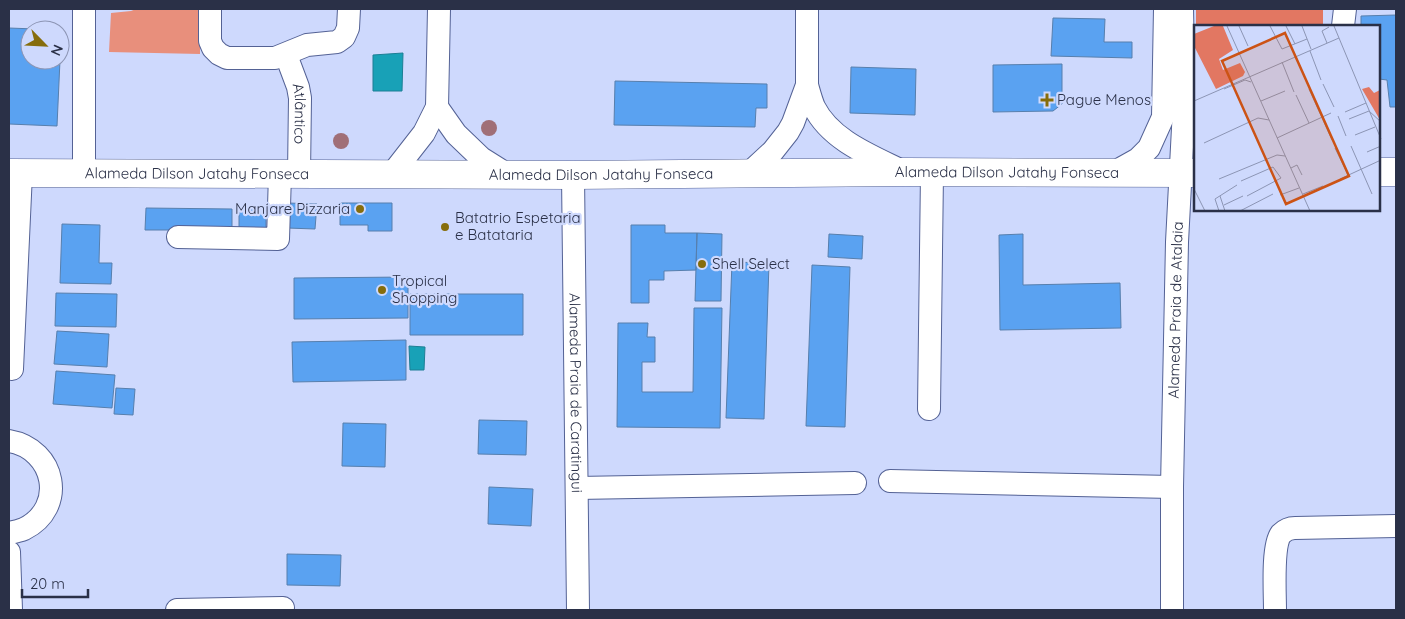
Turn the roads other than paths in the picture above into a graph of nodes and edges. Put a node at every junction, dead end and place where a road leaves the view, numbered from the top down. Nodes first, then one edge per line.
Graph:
1 (84, 9) edge
2 (210, 9) edge
3 (349, 9) edge
4 (439, 9) edge
5 (807, 9) edge
6 (1165, 9) edge
7 (1182, 9) edge
8 (1345, 9) edge
9 (1343, 25) edge
10 (286, 55) junction
11 (806, 85) junction
12 (437, 107) junction
13 (84, 172) junction
14 (905, 172) junction
15 (1380, 172) edge
16 (1396, 172) edge
17 (15, 173) edge
18 (932, 173) junction
19 (1113, 173) junction
20 (1188, 173) edge
21 (289, 174) junction
22 (392, 174) junction
23 (748, 174) junction
24 (508, 175) junction
25 (573, 176) junction
26 (178, 237) dead end
27 (12, 369) dead end
28 (929, 410) dead end
29 (9, 441) edge
30 (890, 482) dead end
31 (855, 483) dead end
32 (1172, 487) junction
33 (577, 488) junction
34 (1396, 526) edge
35 (9, 533) edge
36 (9, 552) edge
37 (283, 608) dead end
38 (10, 610) edge
39 (178, 610) edge
40 (578, 610) edge
41 (1172, 610) edge
42 (1275, 610) edge

1 - 13 street
2 - 10 street
3 - 10 street
4 - 12 street
5 - 11 street
6 - 19 street
7 - 20 street, Alameda Praia de Atalaia
8 - 9 street
10 - 21 street, Atlântico
11 - 14 street
11 - 23 street
12 - 22 street
12 - 24 street
13 - 17 main road, Alameda Dilson Jatahy Fonseca
13 - 21 main road, Alameda Dilson Jatahy Fonseca
14 - 18 main road, Alameda Dilson Jatahy Fonseca
14 - 23 main road, Alameda Dilson Jatahy Fonseca
15 - 16 main road
17 - 27 street
18 - 19 main road, Alameda Dilson Jatahy Fonseca
18 - 28 street
19 - 20 main road, Alameda Dilson Jatahy Fonseca
20 - 32 street, Alameda Praia de Atalaia
21 - 22 main road, Alameda Dilson Jatahy Fonseca
21 - 26 street, Atlântico
22 - 24 main road, Alameda Dilson Jatahy Fonseca
23 - 25 main road, Alameda Dilson Jatahy Fonseca
24 - 25 main road, Alameda Dilson Jatahy Fonseca
25 - 33 street, Alameda Praia de Caratingui
29 - 35 street
30 - 32 street
31 - 33 street
32 - 41 street, Alameda Praia de Atalaia
33 - 40 street, Alameda Praia de Caratingui
34 - 42 street
36 - 38 street
37 - 39 street

